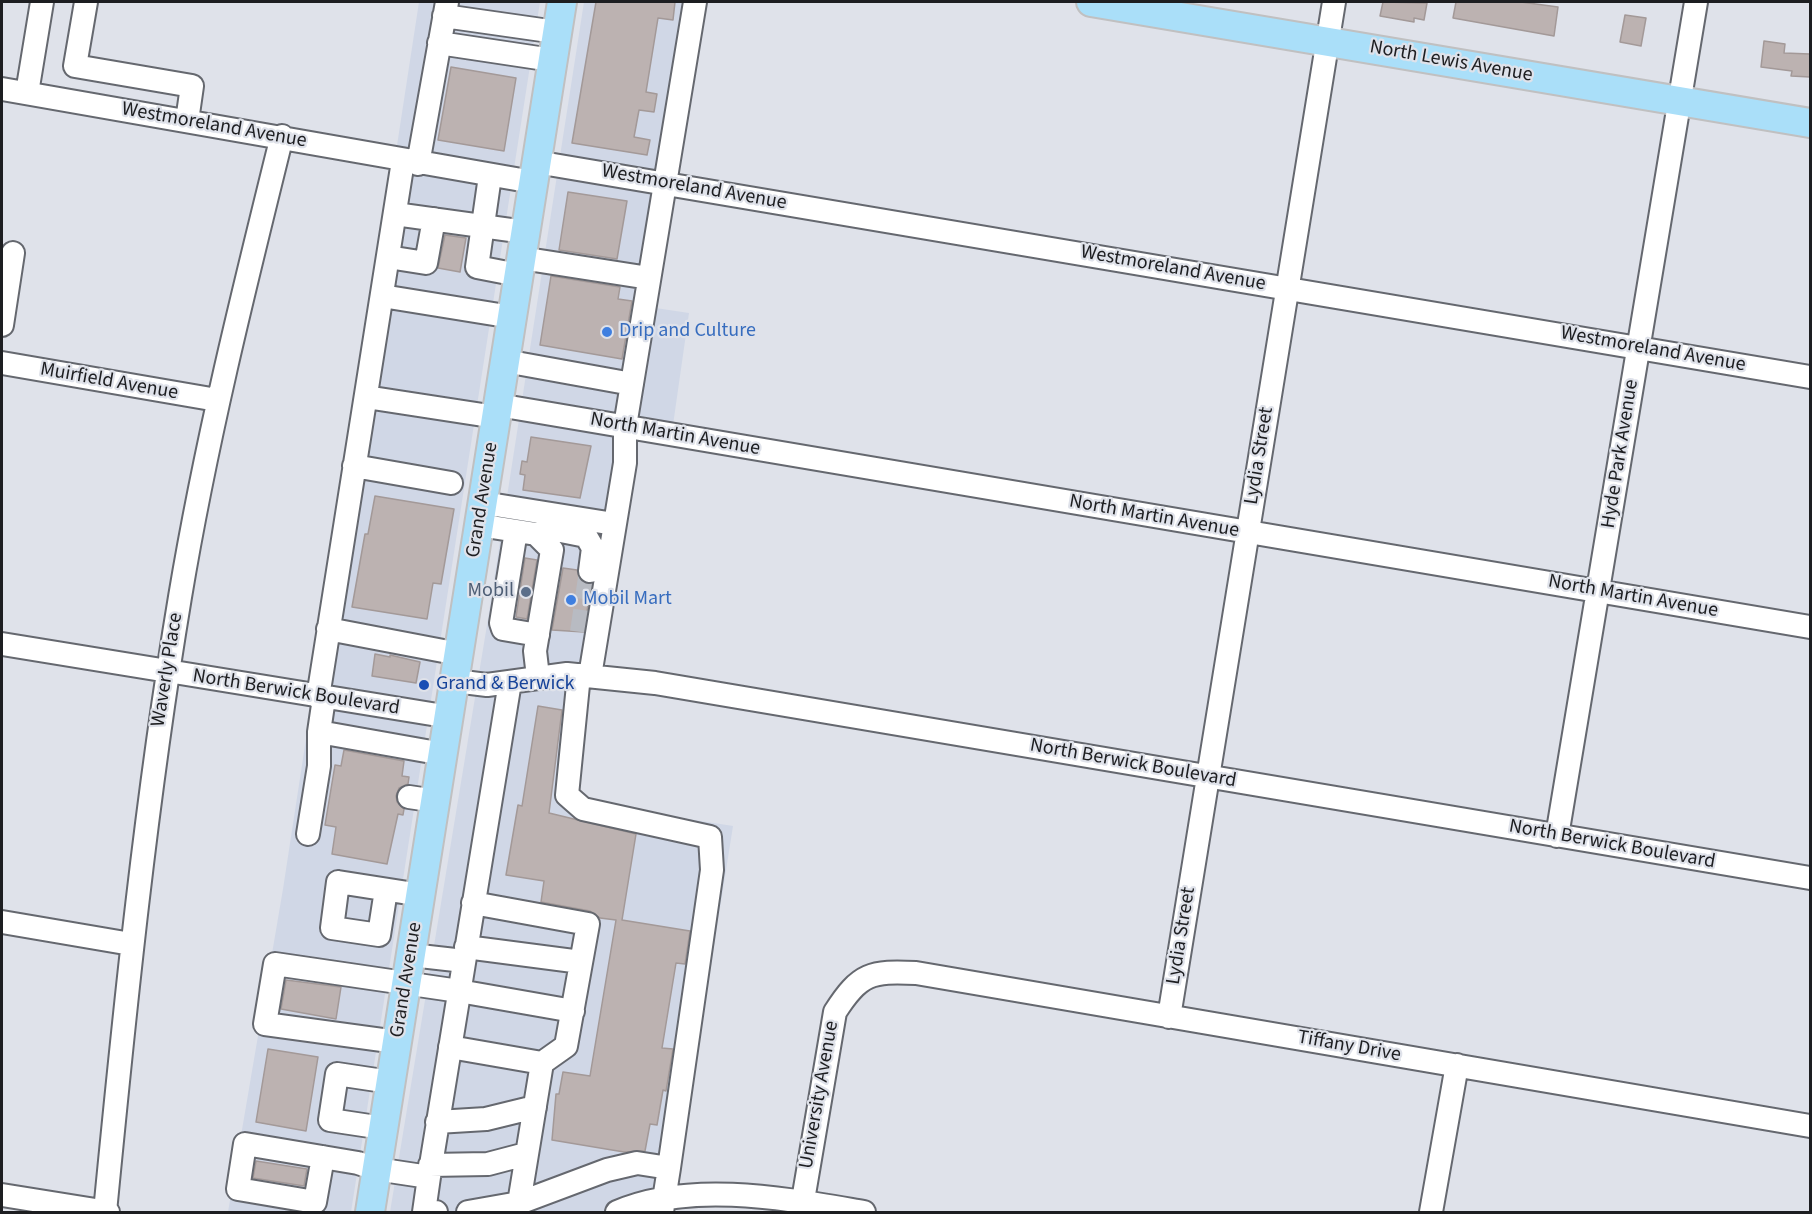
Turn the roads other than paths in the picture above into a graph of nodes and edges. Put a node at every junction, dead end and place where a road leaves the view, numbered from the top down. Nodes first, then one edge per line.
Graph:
1 (42, 2) edge
2 (86, 2) edge
3 (562, 2) edge
4 (695, 2) edge
5 (1090, 2) edge
6 (1334, 2) edge
7 (1696, 2) edge
8 (446, 9) edge
9 (556, 32) junction
10 (1328, 42) junction
11 (439, 43) junction
12 (552, 60) junction
13 (108, 73) junction
14 (2, 89) edge
15 (27, 93) junction
16 (1679, 101) junction
17 (103, 106) junction
18 (187, 121) junction
19 (1810, 123) edge
20 (282, 136) junction
21 (411, 163) junction
22 (535, 172) junction
23 (490, 176) junction
24 (665, 183) junction
25 (395, 214) junction
26 (434, 219) junction
27 (483, 225) junction
28 (13, 253) dead end
29 (521, 255) junction
30 (388, 257) junction
31 (649, 278) junction
32 (1287, 289) junction
33 (381, 296) junction
34 (512, 317) junction
35 (2, 325) edge
36 (1639, 348) junction
37 (505, 361) junction
38 (2, 363) edge
39 (1810, 376) edge
40 (632, 384) junction
41 (366, 397) junction
42 (217, 400) junction
43 (497, 411) junction
44 (624, 426) junction
45 (354, 466) junction
46 (451, 483) dead end
47 (481, 514) junction
48 (614, 524) junction
49 (526, 532) junction
50 (1248, 532) junction
51 (590, 571) tunnel mouth
52 (1598, 591) junction
53 (1810, 627) edge
54 (328, 629) junction
55 (581, 632) tunnel mouth
56 (538, 635) junction
57 (2, 644) edge
58 (457, 668) junction
59 (168, 672) junction
60 (581, 675) junction
61 (538, 677) junction
62 (510, 682) junction
63 (321, 697) junction
64 (450, 717) junction
65 (319, 732) junction
66 (443, 754) junction
67 (1208, 777) junction
68 (309, 834) dead end
69 (1557, 836) junction
70 (1810, 878) edge
71 (386, 890) dead end
72 (421, 895) junction
73 (473, 903) junction
74 (2, 922) edge
75 (131, 944) junction
76 (465, 954) junction
77 (411, 955) junction
78 (581, 963) junction
79 (888, 972) joint
80 (406, 985) junction
81 (459, 991) junction
82 (573, 1011) junction
83 (1169, 1017) junction
84 (397, 1042) junction
85 (450, 1047) junction
86 (542, 1063) junction
87 (1456, 1065) junction
88 (390, 1082) junction
89 (535, 1107) junction
90 (438, 1122) junction
91 (1810, 1126) edge
92 (383, 1128) junction
93 (526, 1154) junction
94 (322, 1157) dead end
95 (669, 1168) junction
96 (376, 1169) junction
97 (429, 1171) junction
98 (2, 1195) edge
99 (519, 1203) junction
100 (663, 1207) edge
101 (801, 1207) edge
102 (106, 1212) edge
103 (370, 1212) edge
104 (436, 1212) edge
105 (468, 1212) edge
106 (617, 1212) edge
107 (864, 1212) edge
108 (1431, 1212) edge

1 - 15 street
2 - 13 street
3 - 9 main road, Grand Avenue
4 - 24 street
5 - 10 main road, North Lewis Avenue
6 - 10 street, Lydia Street
7 - 16 street, Hyde Park Avenue
8 - 9 street
8 - 11 street
9 - 12 main road, Grand Avenue
10 - 16 main road, North Lewis Avenue
10 - 32 street, Lydia Street
11 - 12 street
11 - 21 street
12 - 22 main road, Grand Avenue
13 - 17 street
13 - 18 street
14 - 15 street, Westmoreland Avenue
15 - 17 street, Westmoreland Avenue
16 - 19 main road, North Lewis Avenue
16 - 36 street, Hyde Park Avenue
17 - 18 street, Westmoreland Avenue
18 - 20 street, Westmoreland Avenue
20 - 21 street, Westmoreland Avenue
20 - 42 street, Waverly Place
21 - 23 street, Westmoreland Avenue
21 - 25 street
22 - 23 street, Westmoreland Avenue
22 - 24 street, Westmoreland Avenue
22 - 29 main road, Grand Avenue
23 - 27 street
24 - 31 street
24 - 32 street, Westmoreland Avenue
25 - 26 street
25 - 30 street
26 - 27 street
26 - 30 street
27 - 29 street
27 - 29 street
28 - 35 street
29 - 31 street
29 - 34 main road, Grand Avenue
30 - 33 street
31 - 40 street
32 - 36 street, Westmoreland Avenue
32 - 50 street, Lydia Street
33 - 34 street
33 - 41 street
34 - 37 main road, Grand Avenue
36 - 39 street, Westmoreland Avenue
36 - 52 street, Hyde Park Avenue
37 - 40 street
37 - 43 main road, Grand Avenue
38 - 42 street, Muirfield Avenue
40 - 44 street
41 - 43 street, North Martin Avenue
41 - 45 street
42 - 59 street, Waverly Place
43 - 44 street, North Martin Avenue
43 - 47 main road, Grand Avenue
44 - 48 street
44 - 50 street, North Martin Avenue
45 - 46 street
45 - 54 street
47 - 48 street
47 - 49 street
47 - 58 main road, Grand Avenue
48 - 60 street
49 - 51 street
49 - 56 street
49 - 56 street
50 - 52 street, North Martin Avenue
50 - 67 street, Lydia Street
52 - 53 street, North Martin Avenue
52 - 69 street, Hyde Park Avenue
54 - 58 street, North Berwick Boulevard
54 - 63 street
55 - 60 street
56 - 61 street
57 - 59 street, North Berwick Boulevard
58 - 62 street, North Berwick Boulevard
58 - 64 main road, Grand Avenue
59 - 63 street, North Berwick Boulevard
59 - 75 street, Waverly Place
60 - 61 street, North Berwick Boulevard
60 - 67 street, North Berwick Boulevard
60 - 95 street
61 - 62 street, North Berwick Boulevard
62 - 73 street
63 - 64 street, North Berwick Boulevard
63 - 65 street
64 - 66 main road, Grand Avenue
65 - 66 street
65 - 68 street
66 - 72 main road, Grand Avenue
67 - 69 street, North Berwick Boulevard
67 - 83 street, Lydia Street
69 - 70 street, North Berwick Boulevard
71 - 72 street
72 - 77 main road, Grand Avenue
73 - 76 street
73 - 78 street
74 - 75 street
75 - 102 street, Waverly Place
76 - 77 street
76 - 78 street
76 - 81 street
77 - 80 main road, Grand Avenue
78 - 82 street
79 - 83 street, Tiffany Drive
79 - 101 street, University Avenue
80 - 81 street
80 - 84 main road, Grand Avenue
80 - 84 street
81 - 82 street
81 - 85 street
82 - 86 street
83 - 87 street, Tiffany Drive
84 - 88 main road, Grand Avenue
85 - 86 street
85 - 90 street
86 - 89 street
87 - 91 street, Tiffany Drive
87 - 108 street
88 - 92 main road, Grand Avenue
88 - 92 street
89 - 90 street
89 - 93 street
90 - 97 street
92 - 96 main road, Grand Avenue
93 - 97 street
93 - 99 street
94 - 96 street
95 - 99 street
95 - 100 street
96 - 97 street
96 - 103 main road, Grand Avenue
97 - 104 street
98 - 102 street
99 - 105 street
100 - 101 street
100 - 106 street
101 - 107 street

